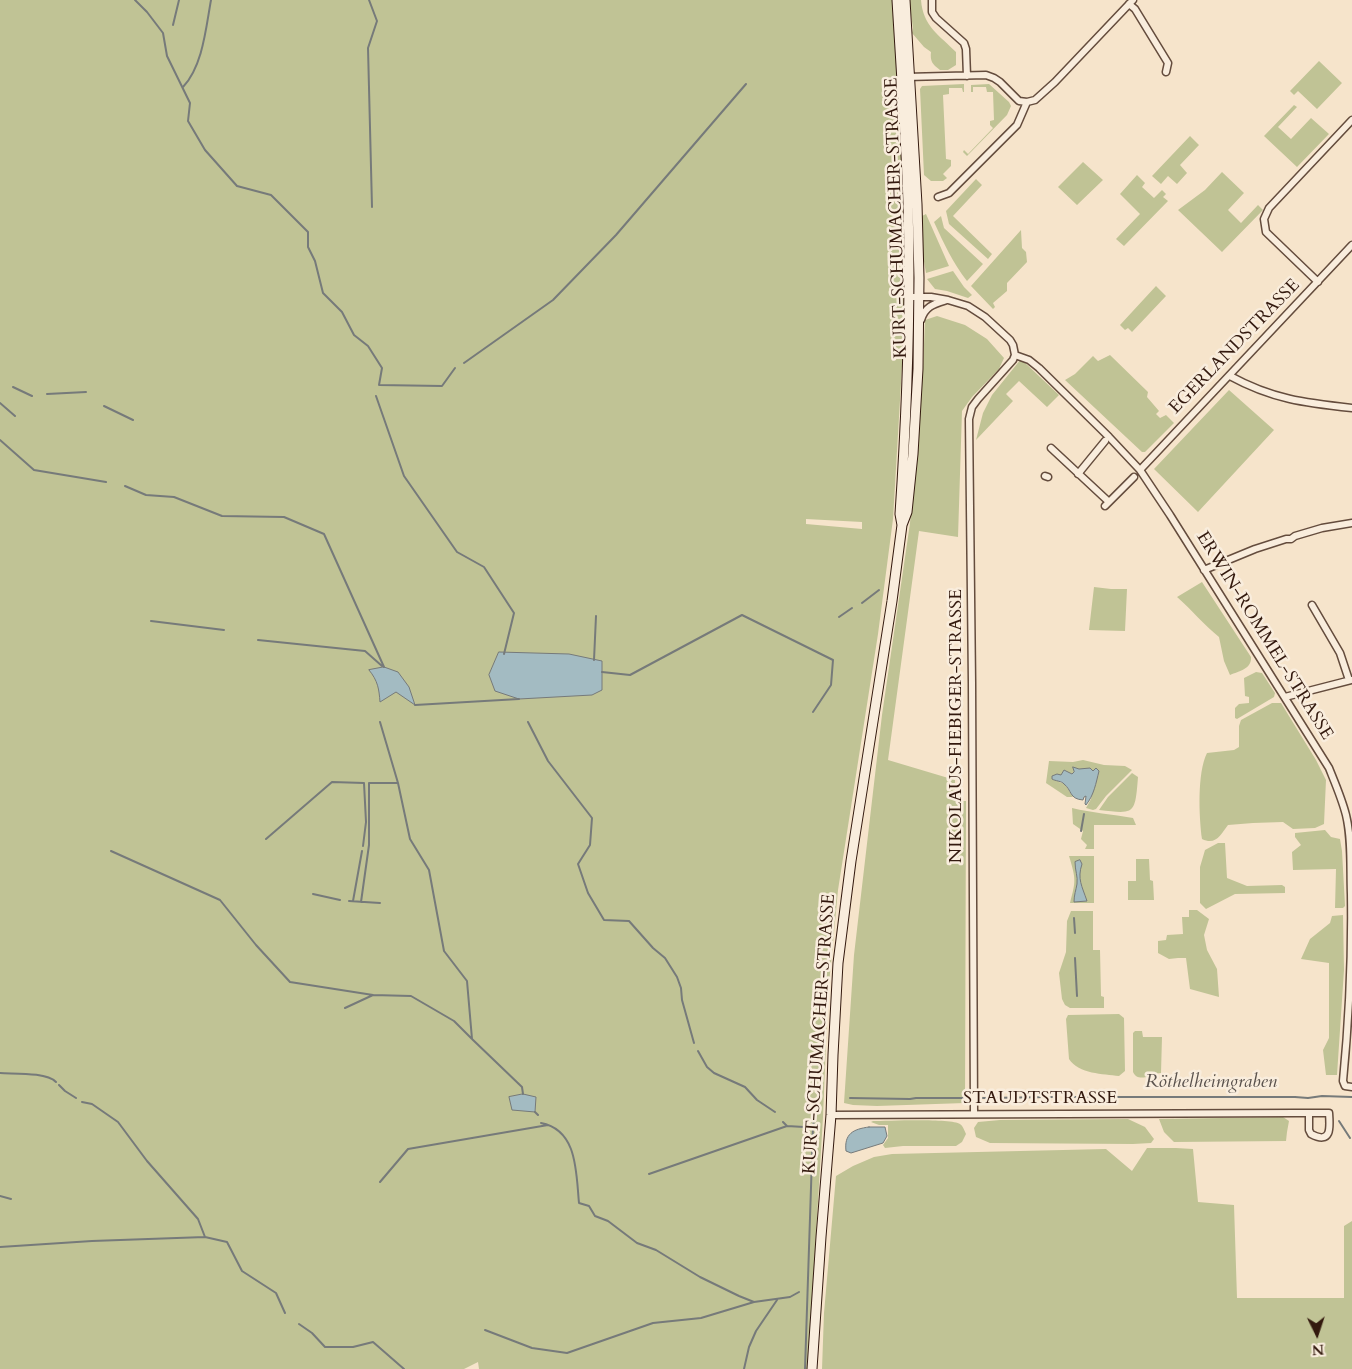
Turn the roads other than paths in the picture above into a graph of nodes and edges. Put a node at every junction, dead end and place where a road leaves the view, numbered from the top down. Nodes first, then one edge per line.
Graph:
1 (896, 0) edge
2 (905, 0) edge
3 (932, 0) edge
4 (1131, 2) edge
5 (1166, 72) dead end
6 (967, 76) junction
7 (906, 77) junction
8 (1027, 102) junction
9 (1352, 120) edge
10 (938, 197) dead end
11 (1352, 245) edge
12 (1318, 282) junction
13 (909, 297) junction
14 (919, 297) junction
15 (948, 300) junction
16 (918, 332) junction
17 (1015, 355) junction
18 (1230, 376) junction
19 (1352, 408) edge
20 (1105, 441) dead end
21 (1052, 448) dead end
22 (1140, 470) junction
23 (1080, 477) junction
24 (1132, 479) dead end
25 (1352, 523) edge
26 (902, 525) junction
27 (1204, 570) junction
28 (1312, 605) dead end
29 (1350, 680) edge
30 (1285, 697) junction
31 (1350, 821) edge
32 (1349, 1087) edge
33 (1309, 1113) junction
34 (974, 1114) junction
35 (831, 1115) junction
36 (812, 1369) edge

1 - 7 main road, KURT-SCHUMACHER-STRASSE
2 - 7 main road, KURT-SCHUMACHER-STRASSE
3 - 6 street
4 - 5 street
4 - 8 street
6 - 7 street
6 - 8 street
7 - 13 main road, KURT-SCHUMACHER-STRASSE
7 - 14 main road, KURT-SCHUMACHER-STRASSE
8 - 10 street
9 - 12 street
11 - 12 street, EGERLANDSTRASSE
12 - 18 street, EGERLANDSTRASSE
13 - 14 street
13 - 26 main road, KURT-SCHUMACHER-STRASSE
14 - 15 street
14 - 16 main road, KURT-SCHUMACHER-STRASSE
15 - 16 street
15 - 17 street
16 - 26 main road, KURT-SCHUMACHER-STRASSE
17 - 22 street, ERWIN-ROMMEL-STRASSE
17 - 34 street, NIKOLAUS-FIEBIGER-STRASSE
18 - 19 street
18 - 22 street, EGERLANDSTRASSE
20 - 23 street
21 - 23 street
22 - 27 street, ERWIN-ROMMEL-STRASSE
23 - 24 street
25 - 27 street
26 - 35 main road, KURT-SCHUMACHER-STRASSE
27 - 30 street, ERWIN-ROMMEL-STRASSE
28 - 29 street
29 - 30 street
30 - 31 street, ERWIN-ROMMEL-STRASSE
31 - 32 street, ERWIN-ROMMEL-STRASSE
33 - 33 street, STAUDTSTRASSE
33 - 34 street, STAUDTSTRASSE
34 - 35 street, STAUDTSTRASSE
35 - 36 main road, KURT-SCHUMACHER-STRASSE

